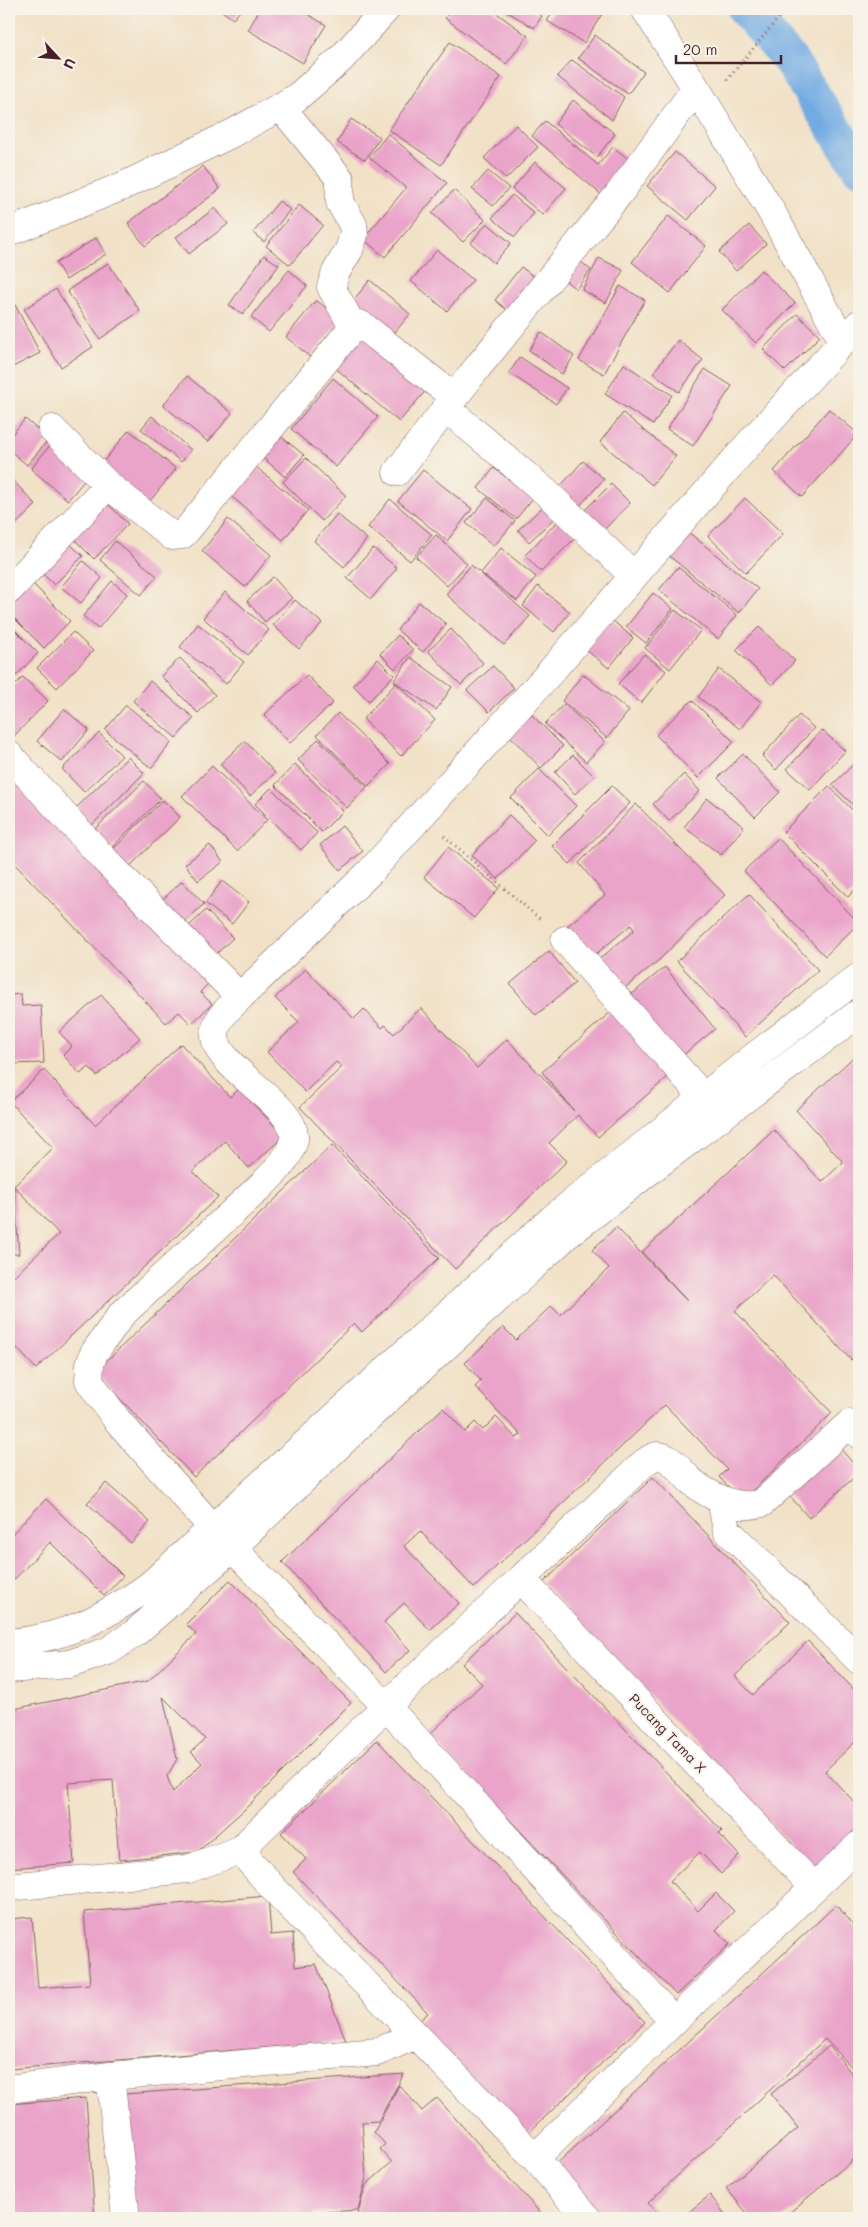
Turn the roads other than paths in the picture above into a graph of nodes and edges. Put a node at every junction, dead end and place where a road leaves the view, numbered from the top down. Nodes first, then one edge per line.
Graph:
1 (386, 9) edge
2 (645, 9) edge
3 (696, 88) junction
4 (281, 107) junction
5 (9, 232) edge
6 (353, 327) junction
7 (851, 332) edge
8 (450, 402) junction
9 (52, 429) dead end
10 (397, 472) dead end
11 (108, 485) junction
12 (634, 576) junction
13 (9, 590) edge
14 (9, 755) edge
15 (565, 940) road end
16 (859, 976) edge
17 (240, 997) junction
18 (859, 1013) edge
19 (712, 1107) junction
20 (491, 1290) junction
21 (856, 1425) edge
22 (721, 1499) junction
23 (212, 1527) junction
24 (232, 1548) junction
25 (521, 1578) junction
26 (9, 1643) edge
27 (859, 1660) edge
28 (9, 1669) edge
29 (386, 1706) junction
30 (859, 1845) edge
31 (240, 1850) junction
32 (9, 1887) edge
33 (814, 1887) junction
34 (674, 2021) junction
35 (416, 2035) junction
36 (110, 2076) junction
37 (9, 2089) edge
38 (535, 2158) junction
39 (126, 2218) edge
40 (587, 2218) edge

1 - 4 street
2 - 3 street
3 - 7 street
3 - 8 street
4 - 5 street
4 - 6 street
6 - 8 street
6 - 11 street
7 - 12 street
8 - 10 street
8 - 12 street
9 - 11 street
11 - 13 street
12 - 17 street
14 - 17 street
15 - 19 street
16 - 19 street
17 - 23 street
18 - 19 street
19 - 20 street
20 - 23 street
20 - 24 street
21 - 22 street
22 - 25 street
22 - 27 street
23 - 24 street
23 - 26 street
24 - 28 street
24 - 29 street
25 - 29 street
25 - 33 street, Pucang Tama X
29 - 31 street
29 - 34 street
30 - 33 street
31 - 32 street
31 - 35 street
33 - 34 street
34 - 38 street
35 - 36 street
35 - 38 street
36 - 37 street
36 - 39 street
38 - 40 street

